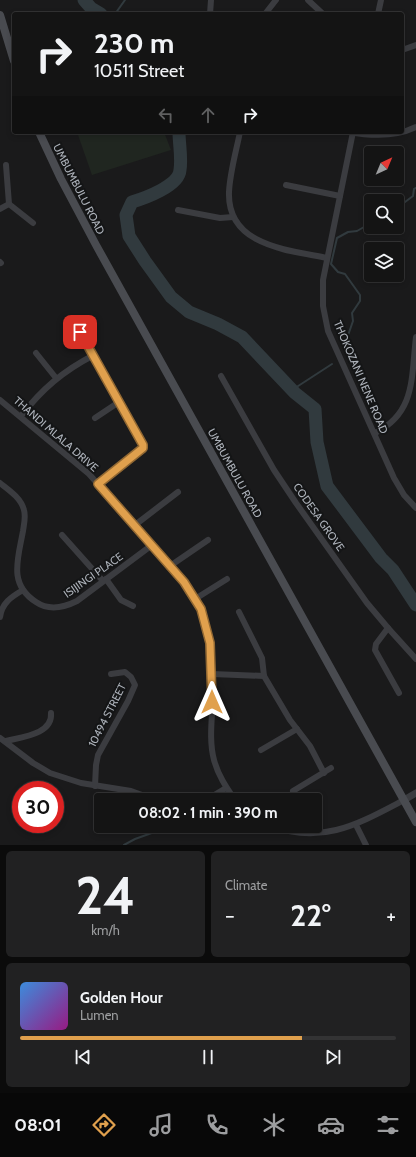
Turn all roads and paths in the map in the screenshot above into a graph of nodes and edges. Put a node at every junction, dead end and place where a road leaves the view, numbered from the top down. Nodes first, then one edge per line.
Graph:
1 (211, 0) edge
2 (276, 0) edge
3 (308, 0) edge
4 (380, 0) edge
5 (210, 12) edge
6 (267, 12) edge
7 (320, 12) edge
8 (378, 12) edge
9 (0, 15) edge
10 (416, 45) edge
11 (404, 49) edge
12 (12, 54) edge
13 (416, 127) edge
14 (404, 132) edge
15 (40, 134) edge
16 (240, 134) edge
17 (351, 134) edge
18 (372, 134) edge
19 (390, 134) edge
20 (6, 165) dead end
21 (286, 185) dead end
22 (340, 196) junction
23 (10, 204) junction
24 (0, 209) edge
25 (178, 210) dead end
26 (234, 217) junction
27 (33, 223) dead end
28 (327, 258) junction
29 (80, 332) dead end
30 (416, 337) edge
31 (36, 353) dead end
32 (94, 355) junction
33 (221, 376) dead end
34 (56, 378) junction
35 (0, 400) edge
36 (119, 402) junction
37 (21, 416) junction
38 (95, 418) dead end
39 (375, 433) junction
40 (0, 483) edge
41 (98, 484) junction
42 (178, 492) dead end
43 (416, 508) edge
44 (135, 525) junction
45 (62, 535) dead end
46 (208, 540) dead end
47 (152, 545) junction
48 (170, 566) junction
49 (227, 579) dead end
50 (105, 580) junction
51 (23, 590) junction
52 (195, 599) junction
53 (133, 606) dead end
54 (239, 612) dead end
55 (0, 617) edge
56 (388, 628) junction
57 (416, 659) edge
58 (111, 674) dead end
59 (212, 674) junction
60 (264, 676) junction
61 (399, 693) dead end
62 (51, 713) dead end
63 (297, 729) junction
64 (0, 738) edge
65 (6, 741) junction
66 (261, 750) dead end
67 (331, 768) dead end
68 (324, 773) junction
69 (95, 786) junction
70 (226, 788) junction
71 (293, 791) dead end
72 (134, 793) edge
73 (218, 793) edge
74 (230, 793) edge
75 (416, 793) edge
76 (404, 800) junction
77 (416, 822) edge
78 (356, 825) junction
79 (288, 833) edge
80 (366, 845) edge

1 - 5 street
2 - 6 street
3 - 7 street
4 - 8 street
9 - 12 main road
10 - 11 street
13 - 14 street
15 - 76 main road, UMBUMBULU ROAD
16 - 26 street
17 - 22 street, THOKOZANI NENE ROAD
18 - 19 street
20 - 23 street
21 - 22 street
22 - 28 street, THOKOZANI NENE ROAD
23 - 24 street
23 - 27 street
25 - 26 street
26 - 28 street
28 - 39 street, THOKOZANI NENE ROAD
29 - 32 street
30 - 39 street
31 - 34 street
32 - 34 street
32 - 36 street
33 - 56 street, CODESA GROVE
34 - 37 street
35 - 37 street, THANDI MLALA DRIVE
36 - 38 street
36 - 41 street
37 - 41 street, THANDI MLALA DRIVE
39 - 43 street, THOKOZANI NENE ROAD
40 - 51 street
41 - 44 street, THANDI MLALA DRIVE
42 - 44 street
44 - 47 street, THANDI MLALA DRIVE
45 - 50 street
46 - 48 street
47 - 48 street, THANDI MLALA DRIVE
47 - 50 street, ISIJINGI PLACE
48 - 52 street, THANDI MLALA DRIVE
49 - 52 street
50 - 51 street, ISIJINGI PLACE
50 - 53 street
51 - 55 street
52 - 59 street, THANDI MLALA DRIVE
54 - 60 street
56 - 57 street, CODESA GROVE
56 - 61 street
58 - 69 street, 10494 STREET
59 - 60 street
59 - 70 street, THANDI MLALA DRIVE
60 - 63 street
62 - 65 street
63 - 66 street
63 - 68 street
64 - 65 street
65 - 69 street
67 - 68 street
68 - 71 street
69 - 72 street
70 - 73 street
70 - 74 street, THANDI MLALA DRIVE
75 - 76 street
76 - 77 main road, UMBUMBULU ROAD
76 - 78 street
78 - 79 street
78 - 80 street

